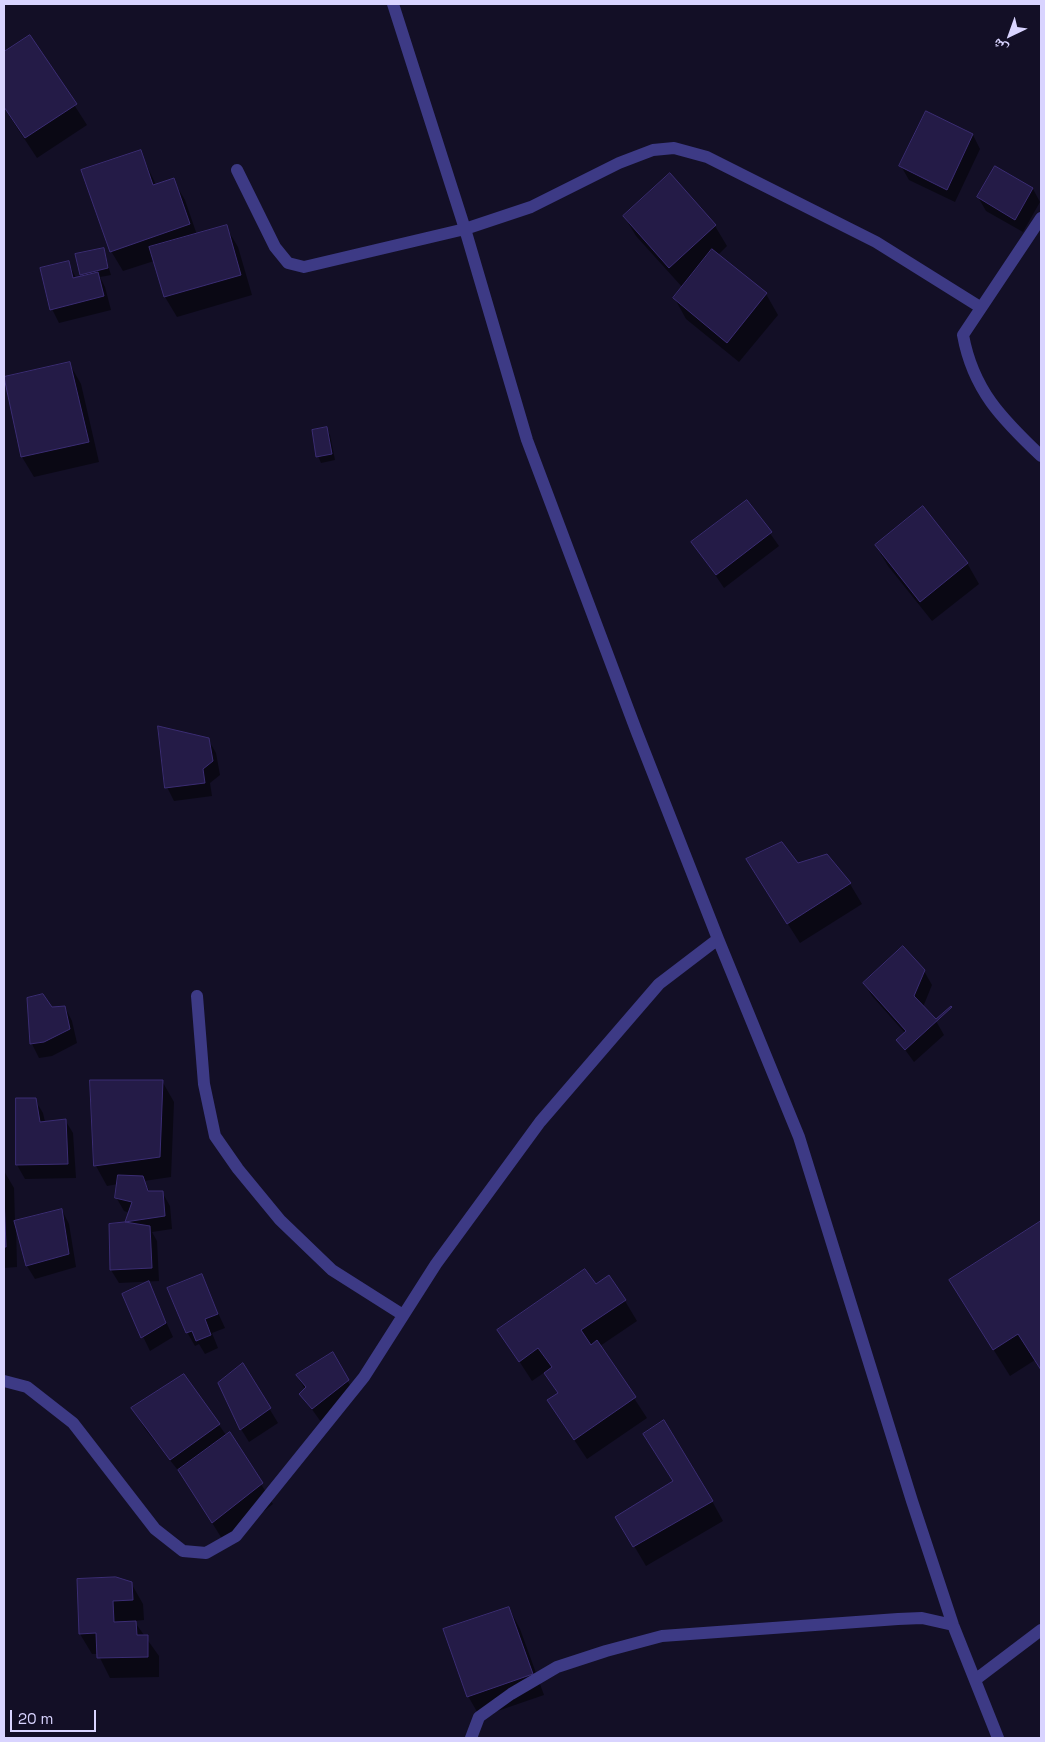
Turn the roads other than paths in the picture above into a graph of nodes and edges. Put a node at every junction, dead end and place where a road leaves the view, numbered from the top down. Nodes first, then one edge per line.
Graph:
1 (393, 4) edge
2 (237, 170) dead end
3 (1041, 218) edge
4 (464, 229) junction
5 (980, 307) junction
6 (1041, 456) edge
7 (718, 939) junction
8 (197, 996) dead end
9 (403, 1315) junction
10 (4, 1381) edge
11 (953, 1625) junction
12 (1041, 1630) edge
13 (975, 1680) junction
14 (471, 1738) edge
15 (998, 1738) edge

1 - 4 street
2 - 4 street
3 - 5 street
4 - 5 street
4 - 7 street
5 - 6 street
7 - 9 street
7 - 11 street
8 - 9 street
9 - 10 street
11 - 13 street
11 - 14 street
12 - 13 street
13 - 15 street

